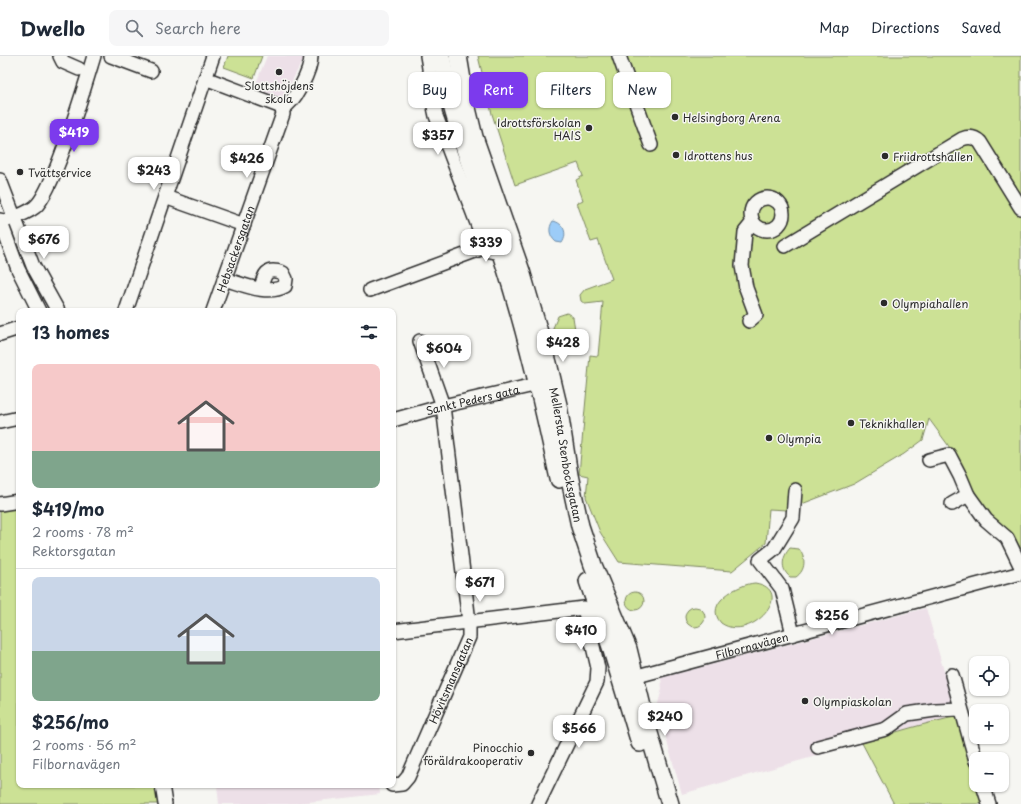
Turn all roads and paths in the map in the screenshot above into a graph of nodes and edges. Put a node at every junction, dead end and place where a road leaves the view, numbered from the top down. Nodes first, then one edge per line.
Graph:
1 (60, 56) edge
2 (94, 56) edge
3 (111, 56) edge
4 (213, 56) edge
5 (311, 56) edge
6 (427, 56) edge
7 (441, 56) edge
8 (458, 56) edge
9 (619, 56) edge
10 (79, 69) dead end
11 (151, 71) dead end
12 (205, 78) junction
13 (282, 109) junction
14 (651, 145) dead end
15 (0, 180) edge
16 (165, 197) junction
17 (1021, 208) edge
18 (14, 218) junction
19 (0, 221) edge
20 (753, 222) dead end
21 (244, 225) junction
22 (785, 246) dead end
23 (493, 250) junction
24 (224, 278) junction
25 (261, 289) dead end
26 (370, 290) dead end
27 (38, 308) edge
28 (56, 308) edge
29 (127, 308) edge
30 (214, 308) edge
31 (749, 321) dead end
32 (16, 329) edge
33 (0, 334) edge
34 (420, 341) dead end
35 (544, 382) junction
36 (443, 406) junction
37 (16, 419) edge
38 (396, 419) edge
39 (0, 422) edge
40 (929, 460) dead end
41 (795, 490) dead end
42 (968, 495) junction
43 (16, 501) edge
44 (0, 504) edge
45 (952, 504) dead end
46 (1021, 567) edge
47 (1021, 573) edge
48 (470, 622) junction
49 (396, 631) edge
50 (793, 634) junction
51 (952, 675) dead end
52 (628, 678) junction
53 (961, 709) junction
54 (818, 747) dead end
55 (973, 752) edge
56 (398, 784) edge
57 (162, 788) edge
58 (985, 792) edge
59 (165, 804) edge
60 (538, 804) edge
61 (659, 804) edge
62 (670, 804) edge
63 (989, 804) edge

1 - 10 street
2 - 18 street
3 - 11 street
4 - 12 street
5 - 13 street
6 - 23 street, Mellersta Stenbocksgatan
7 - 23 main road, Mellersta Stenbocksgatan
8 - 35 main road, Mellersta Stenbocksgatan
9 - 14 street
12 - 13 street
12 - 16 street
13 - 21 street, Hebsackersgatan
15 - 18 street
16 - 21 street
16 - 29 street
17 - 22 street
18 - 19 street
18 - 28 street
19 - 27 street
20 - 31 street
21 - 24 street, Hebsackersgatan
23 - 26 street
23 - 35 main road, Mellersta Stenbocksgatan
24 - 25 street
24 - 30 street, Hebsackersgatan
32 - 33 street
34 - 36 street, Hövitsmansgatan
35 - 36 street, Sankt Peders gata
35 - 52 main road, Mellersta Stenbocksgatan
36 - 38 street, Sankt Peders gata
36 - 48 street, Hövitsmansgatan
37 - 39 street
40 - 42 street
41 - 50 street
42 - 45 street
42 - 46 street
43 - 44 street
47 - 50 street, Filbornavägen
48 - 49 street
48 - 56 street, Hövitsmansgatan
48 - 60 street
50 - 52 street, Filbornavägen
51 - 53 street
52 - 61 main road, Mellersta Stenbocksgatan
52 - 62 main road, Mellersta Stenbocksgatan
53 - 54 street
53 - 55 street
57 - 59 street
58 - 63 street

